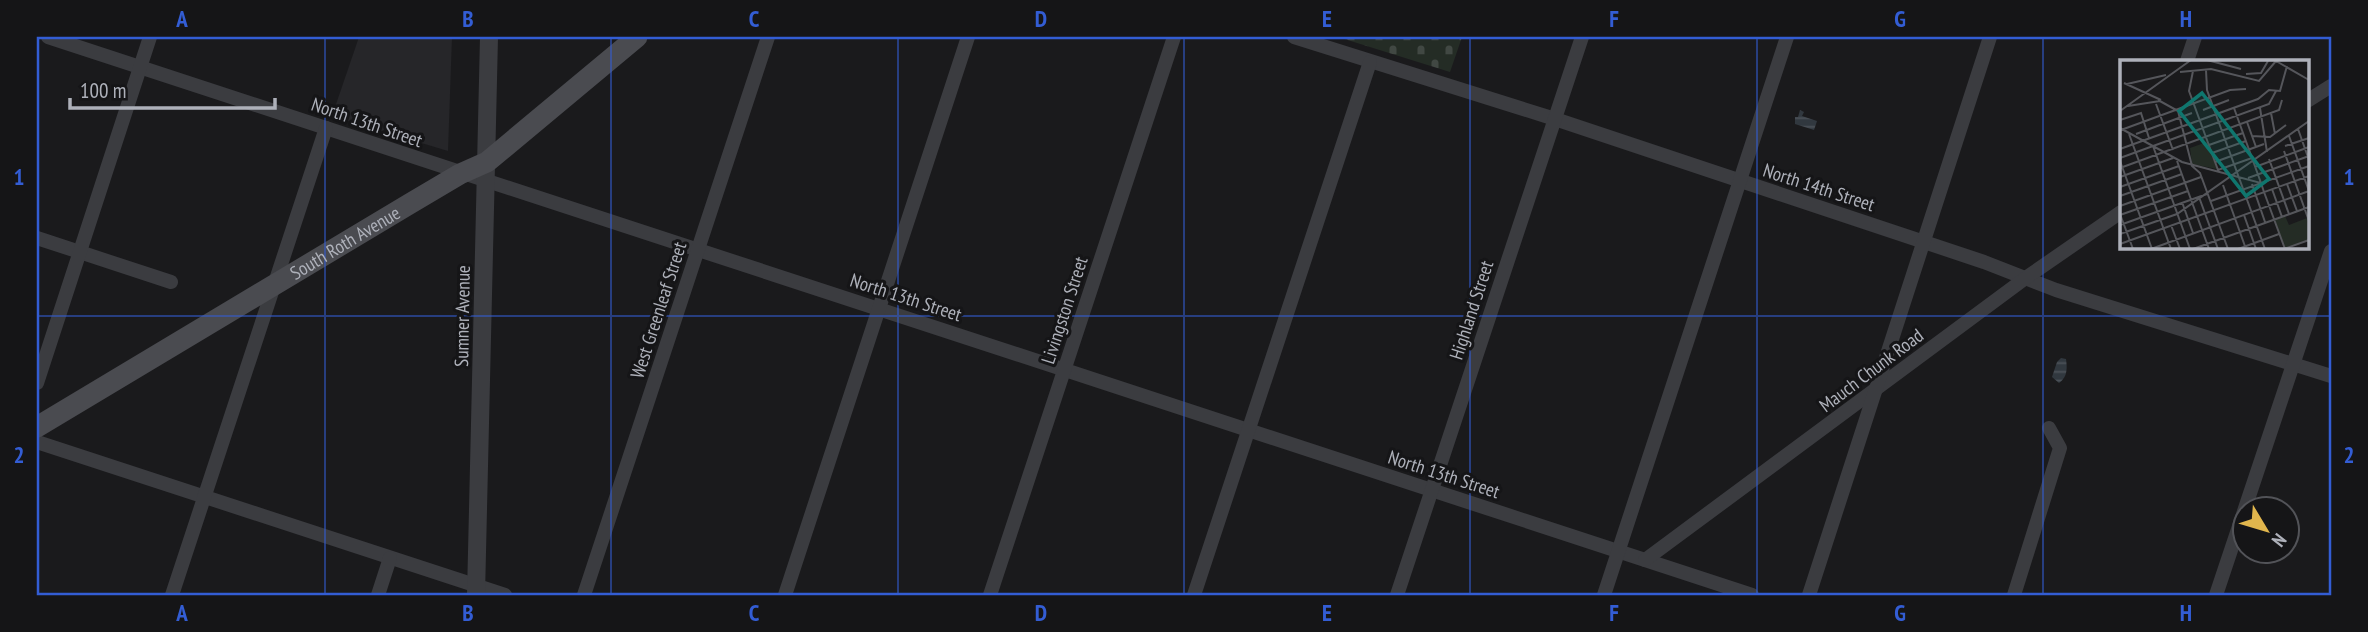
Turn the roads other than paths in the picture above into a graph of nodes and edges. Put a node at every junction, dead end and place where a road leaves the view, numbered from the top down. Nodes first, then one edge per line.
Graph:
1 (48, 37) edge
2 (149, 37) edge
3 (489, 37) edge
4 (637, 37) edge
5 (768, 37) edge
6 (968, 37) edge
7 (1174, 37) edge
8 (1294, 37) edge
9 (1582, 37) edge
10 (1787, 37) edge
11 (1990, 37) edge
12 (2195, 37) edge
13 (2187, 60) edge
14 (1370, 62) junction
15 (139, 67) junction
16 (2331, 86) edge
17 (2308, 100) edge
18 (1555, 120) junction
19 (326, 128) junction
20 (486, 171) junction
21 (460, 174) junction
22 (1739, 181) junction
23 (2120, 213) edge
24 (37, 238) edge
25 (1923, 242) junction
26 (698, 250) junction
27 (79, 251) junction
28 (2331, 251) edge
29 (2027, 278) junction
30 (171, 282) dead end
31 (274, 284) junction
32 (880, 309) junction
33 (2294, 363) junction
34 (1065, 370) junction
35 (2331, 376) edge
36 (37, 383) edge
37 (1873, 392) junction
38 (37, 427) edge
39 (2049, 428) dead end
40 (1247, 430) junction
41 (37, 442) edge
42 (1431, 491) junction
43 (204, 497) junction
44 (1618, 551) junction
45 (390, 558) junction
46 (1645, 559) junction
47 (476, 590) edge
48 (172, 595) edge
49 (378, 595) edge
50 (505, 595) edge
51 (584, 595) edge
52 (785, 595) edge
53 (990, 595) edge
54 (1194, 595) edge
55 (1397, 595) edge
56 (1604, 595) edge
57 (1752, 595) edge
58 (1808, 595) edge
59 (2014, 595) edge
60 (2216, 595) edge

1 - 15 street, North 13th Street
2 - 15 street
3 - 20 street, Sumner Avenue
4 - 20 main road, South Roth Avenue
5 - 26 street, West Greenleaf Street
6 - 32 street
7 - 34 street, Livingston Street
8 - 14 street, North 14th Street
9 - 18 street, Highland Street
10 - 22 street
11 - 25 street
12 - 13 street
14 - 18 street, North 14th Street
14 - 40 street
15 - 19 street, North 13th Street
15 - 27 street
16 - 17 street
18 - 22 street, North 14th Street
18 - 42 street, Highland Street
19 - 21 street, North 13th Street
19 - 31 street
20 - 21 main road, South Roth Avenue
20 - 26 street, North 13th Street
20 - 47 street, Sumner Avenue
21 - 31 main road, South Roth Avenue
22 - 25 street, North 14th Street
22 - 44 street
23 - 29 street, Mauch Chunk Road
24 - 27 street
25 - 29 street, North 14th Street
25 - 37 street
26 - 32 street, North 13th Street
26 - 51 street, West Greenleaf Street
27 - 30 street
27 - 36 street
28 - 33 street
29 - 33 street, North 14th Street
29 - 37 street, Mauch Chunk Road
31 - 38 main road, South Roth Avenue
31 - 43 street
32 - 34 street, North 13th Street
32 - 52 street
33 - 35 street, North 14th Street
33 - 60 street
34 - 40 street, North 13th Street
34 - 53 street, Livingston Street
37 - 46 street, Mauch Chunk Road
37 - 58 street
39 - 59 street
40 - 42 street, North 13th Street
40 - 54 street
41 - 43 street
42 - 44 street, North 13th Street
42 - 55 street, Highland Street
43 - 45 street
43 - 48 street
44 - 46 street, North 13th Street
44 - 56 street
45 - 47 street
45 - 49 street
46 - 57 street, North 13th Street
47 - 50 street

